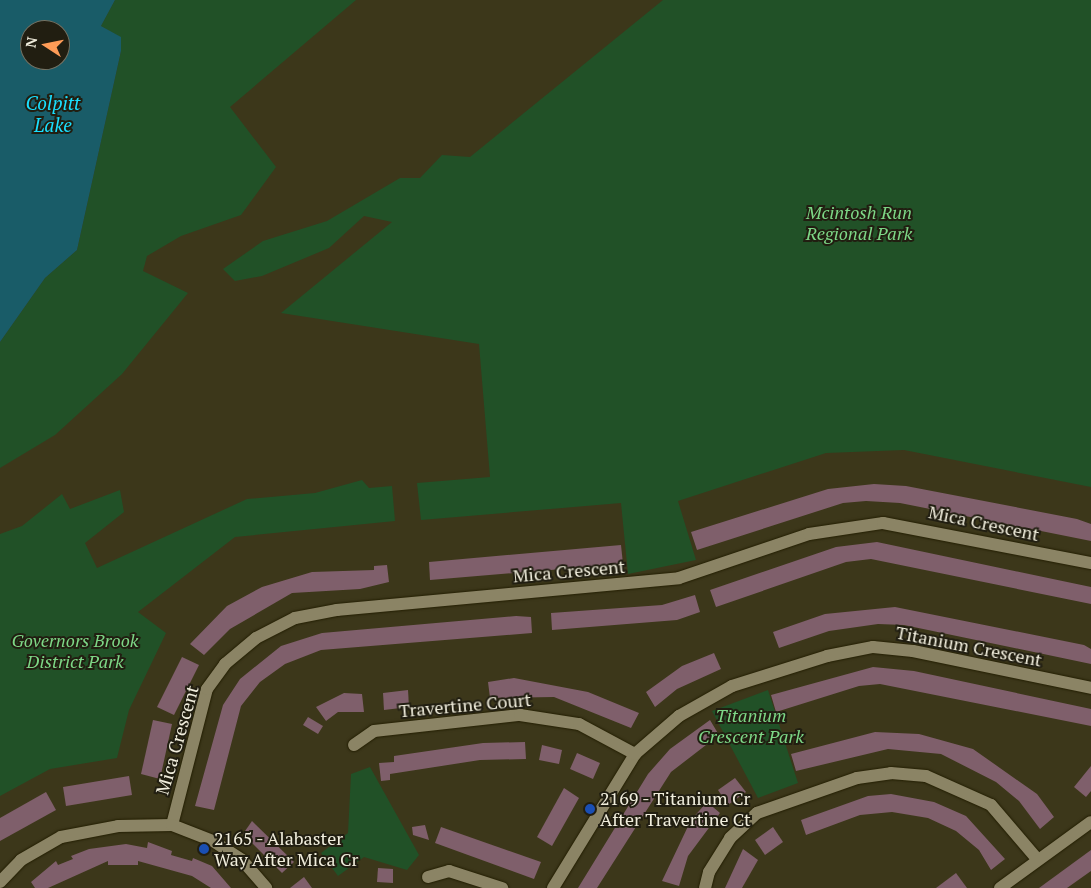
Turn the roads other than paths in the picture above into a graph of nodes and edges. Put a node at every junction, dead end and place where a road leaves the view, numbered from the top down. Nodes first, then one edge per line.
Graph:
1 (1091, 563) edge
2 (1091, 688) edge
3 (354, 745) dead end
4 (635, 754) junction
5 (1091, 822) edge
6 (172, 825) junction
7 (1038, 860) junction
8 (428, 877) dead end
9 (0, 882) edge
10 (266, 888) edge
11 (502, 888) edge
12 (552, 888) edge
13 (705, 888) edge
14 (1000, 888) edge

1 - 6 street, Mica Crescent
2 - 4 street, Titanium Crescent
3 - 4 street, Travertine Court
4 - 12 street, Titanium Crescent
5 - 7 street
6 - 9 street
6 - 10 street
7 - 13 street
7 - 14 street
8 - 11 street

